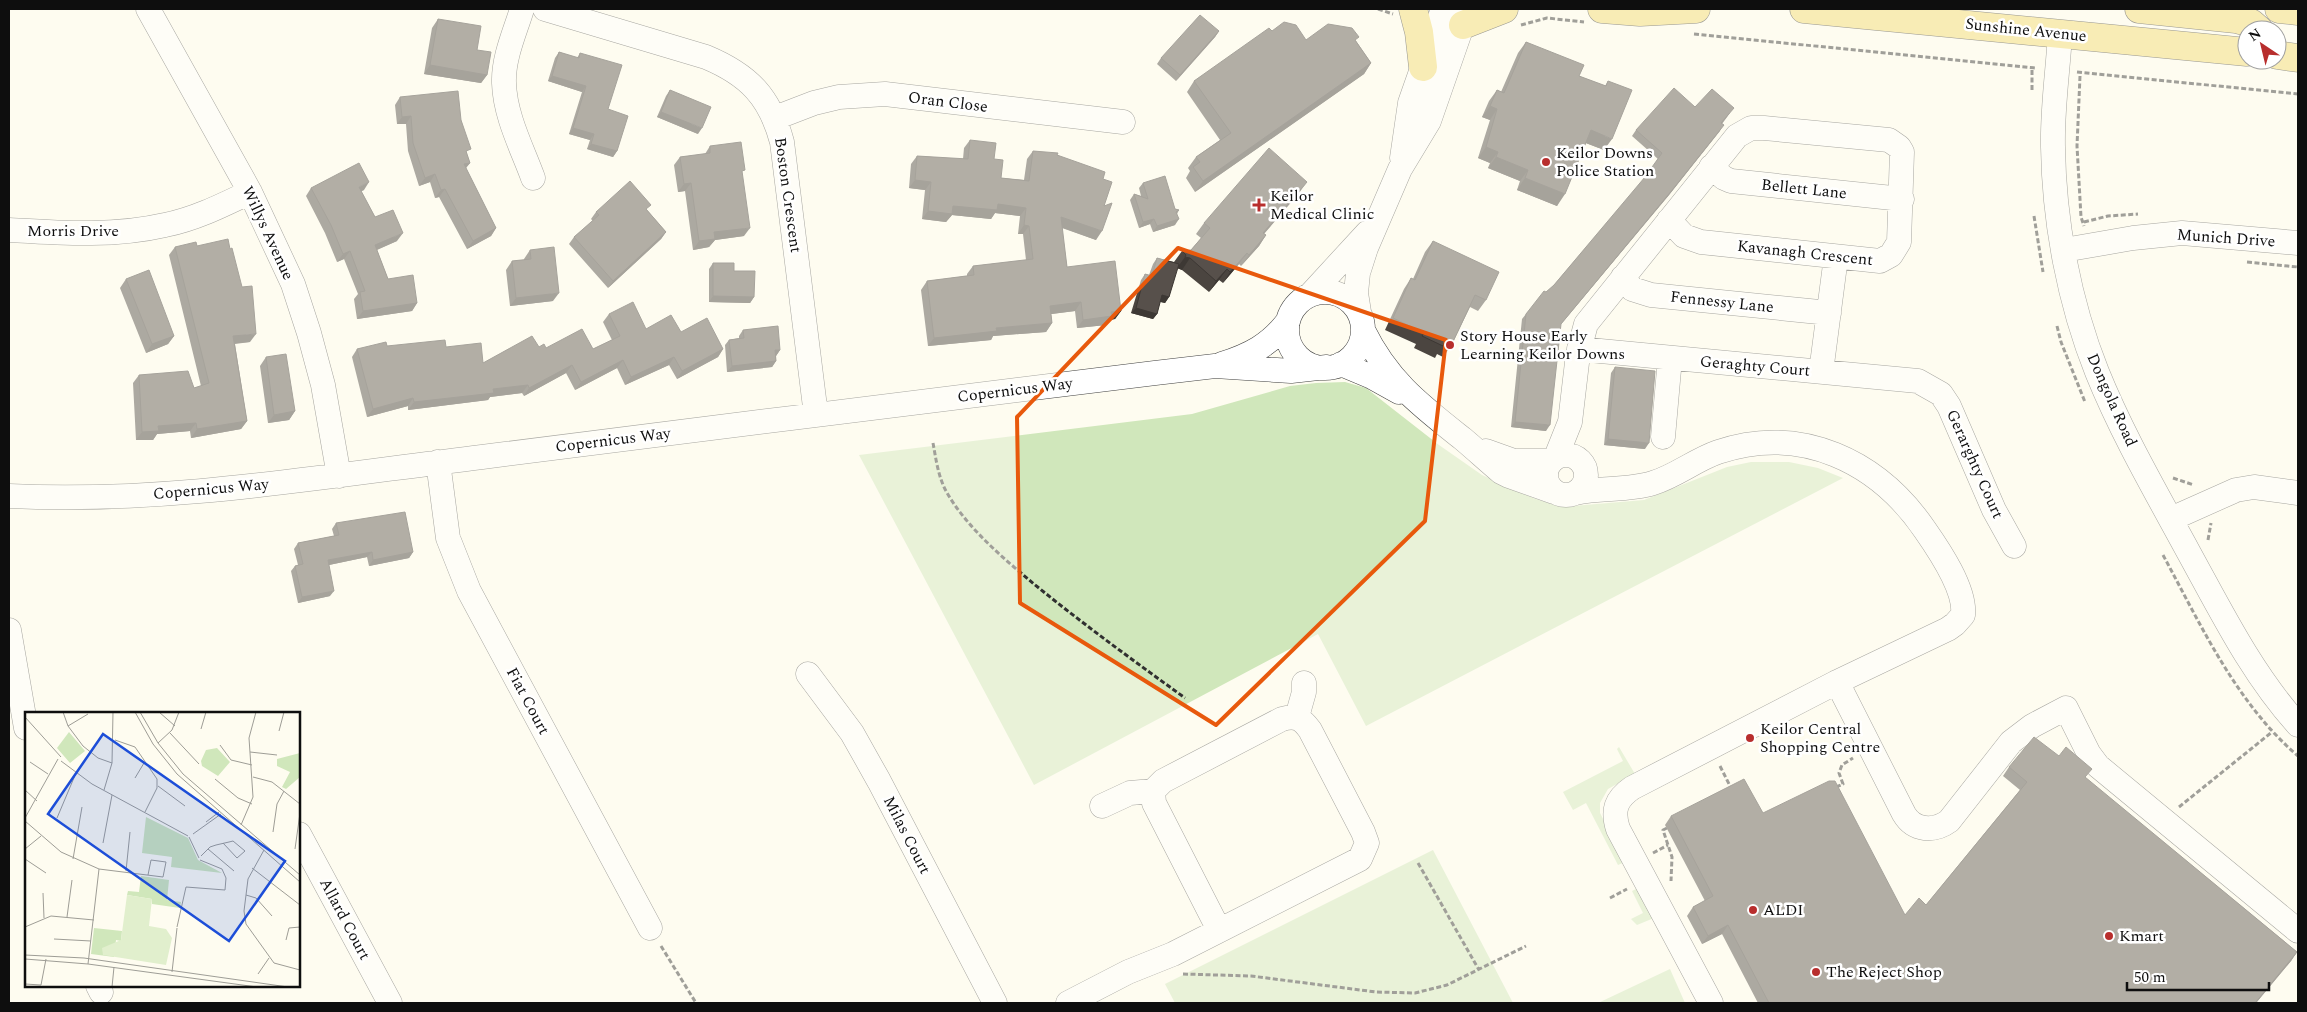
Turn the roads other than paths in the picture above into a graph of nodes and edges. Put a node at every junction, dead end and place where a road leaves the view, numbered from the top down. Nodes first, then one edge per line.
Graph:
1 (148, 9) edge
2 (522, 9) edge
3 (545, 9) edge
4 (1413, 9) edge
5 (1804, 9) edge
6 (2139, 9) edge
7 (2279, 9) edge
8 (2298, 11) edge
9 (1458, 14) edge
10 (1597, 16) edge
11 (1510, 18) edge
12 (2240, 20) edge
13 (1691, 21) edge
14 (2060, 34) junction
15 (2237, 51) edge
16 (1422, 67) junction
17 (776, 118) junction
18 (1123, 122) dead end
19 (1711, 167) junction
20 (1400, 169) junction
21 (533, 178) dead end
22 (250, 192) junction
23 (1902, 199) junction
24 (1669, 220) junction
25 (1374, 226) junction
26 (9, 230) edge
27 (2298, 243) edge
28 (2073, 248) junction
29 (1836, 257) junction
30 (1623, 277) junction
31 (1310, 295) junction
32 (1828, 314) junction
33 (1288, 321) junction
34 (1361, 321) junction
35 (1579, 349) junction
36 (1670, 358) junction
37 (1215, 366) junction
38 (1334, 366) junction
39 (1821, 372) junction
40 (1929, 387) joint
41 (1410, 397) junction
42 (816, 415) junction
43 (1570, 422) junction
44 (1663, 437) dead end
45 (1468, 444) junction
46 (1553, 459) junction
47 (1581, 461) junction
48 (438, 462) junction
49 (1684, 467) junction
50 (339, 476) junction
51 (1564, 492) junction
52 (2298, 493) edge
53 (9, 496) edge
54 (2180, 515) junction
55 (2014, 546) dead end
56 (9, 630) edge
57 (808, 674) dead end
58 (1837, 682) junction
59 (1304, 683) dead end
60 (1297, 717) junction
61 (25, 722) edge
62 (2298, 725) edge
63 (1154, 791) junction
64 (1102, 806) dead end
65 (300, 836) edge
66 (650, 928) road end
67 (1219, 930) junction
68 (2298, 931) edge
69 (390, 1003) edge
70 (995, 1003) edge
71 (1068, 1003) edge
72 (1711, 1003) edge

1 - 22 street, Willys Avenue
2 - 21 street
3 - 17 street, Boston Crescent
4 - 16 main road
5 - 14 main road, Sunshine Avenue
6 - 12 main road
7 - 8 main road
9 - 11 main road
9 - 16 street
9 - 20 street
10 - 13 main road
14 - 15 main road, Sunshine Avenue
14 - 28 street, Dongola Road
16 - 20 street
17 - 18 street, Oran Close
17 - 42 street, Boston Crescent
19 - 23 street, Bellett Lane
19 - 23 street, Kavanagh Crescent
19 - 24 street, Kavanagh Crescent
20 - 25 street
22 - 26 street, Morris Drive
22 - 50 street, Willys Avenue
23 - 29 street, Kavanagh Crescent
24 - 29 street, Kavanagh Crescent
24 - 30 street, Kavanagh Crescent
25 - 31 street
25 - 34 street
27 - 28 street, Munich Drive
28 - 54 street, Dongola Road
29 - 32 street
30 - 32 street, Fennessy Lane
30 - 35 street, Kavanagh Crescent
31 - 33 street
31 - 34 street
32 - 39 street
33 - 37 street, Copernicus Way
33 - 38 street
34 - 38 street
34 - 41 street
35 - 36 street, Geraghty Court
35 - 43 street, Kavanagh Crescent
36 - 39 street, Geraghty Court
36 - 44 street
37 - 38 street, Copernicus Way
37 - 42 street, Copernicus Way
38 - 41 street
39 - 40 street, Geraghty Court
40 - 55 street, Gerarghty Court
41 - 45 street
42 - 48 street, Copernicus Way
43 - 46 street, Kavanagh Crescent
43 - 47 street, Kavanagh Crescent
45 - 46 street
45 - 51 street
46 - 47 street
46 - 51 street
47 - 49 street
47 - 51 street
48 - 50 street, Copernicus Way
48 - 66 street, Fiat Court
49 - 51 street
49 - 58 street
50 - 53 street, Copernicus Way
52 - 54 street
54 - 62 street, Dongola Road
56 - 61 street
57 - 70 street, Milas Court
58 - 68 street
58 - 72 street
59 - 60 street
60 - 63 street
60 - 67 street
63 - 64 street
63 - 67 street
65 - 69 street, Allard Court
67 - 71 street

